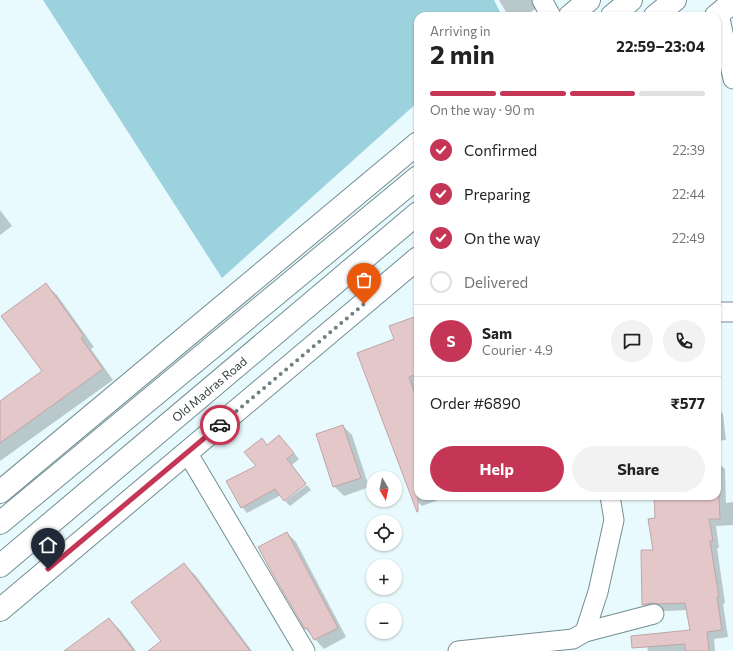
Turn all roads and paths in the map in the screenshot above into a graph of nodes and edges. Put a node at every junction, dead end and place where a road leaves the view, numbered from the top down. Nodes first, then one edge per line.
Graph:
1 (542, 0) edge
2 (589, 0) edge
3 (631, 0) edge
4 (675, 0) edge
5 (723, 11) edge
6 (549, 12) edge
7 (575, 12) edge
8 (617, 12) edge
9 (660, 12) edge
10 (730, 50) edge
11 (733, 79) edge
12 (414, 146) edge
13 (414, 180) edge
14 (414, 216) edge
15 (414, 261) edge
16 (721, 312) edge
17 (733, 312) edge
18 (188, 452) junction
19 (0, 492) edge
20 (611, 500) edge
21 (0, 524) edge
22 (0, 566) edge
23 (0, 610) edge
24 (654, 614) dead end
25 (585, 632) junction
26 (305, 651) edge
27 (458, 651) edge

1 - 6 street
2 - 7 main road
3 - 8 main road
4 - 9 main road
5 - 10 street
10 - 11 street
12 - 19 main road
13 - 21 main road
14 - 22 main road, Old Madras Road
15 - 18 main road
16 - 17 street
18 - 23 main road
18 - 26 street
20 - 25 street
24 - 25 street
25 - 27 street

